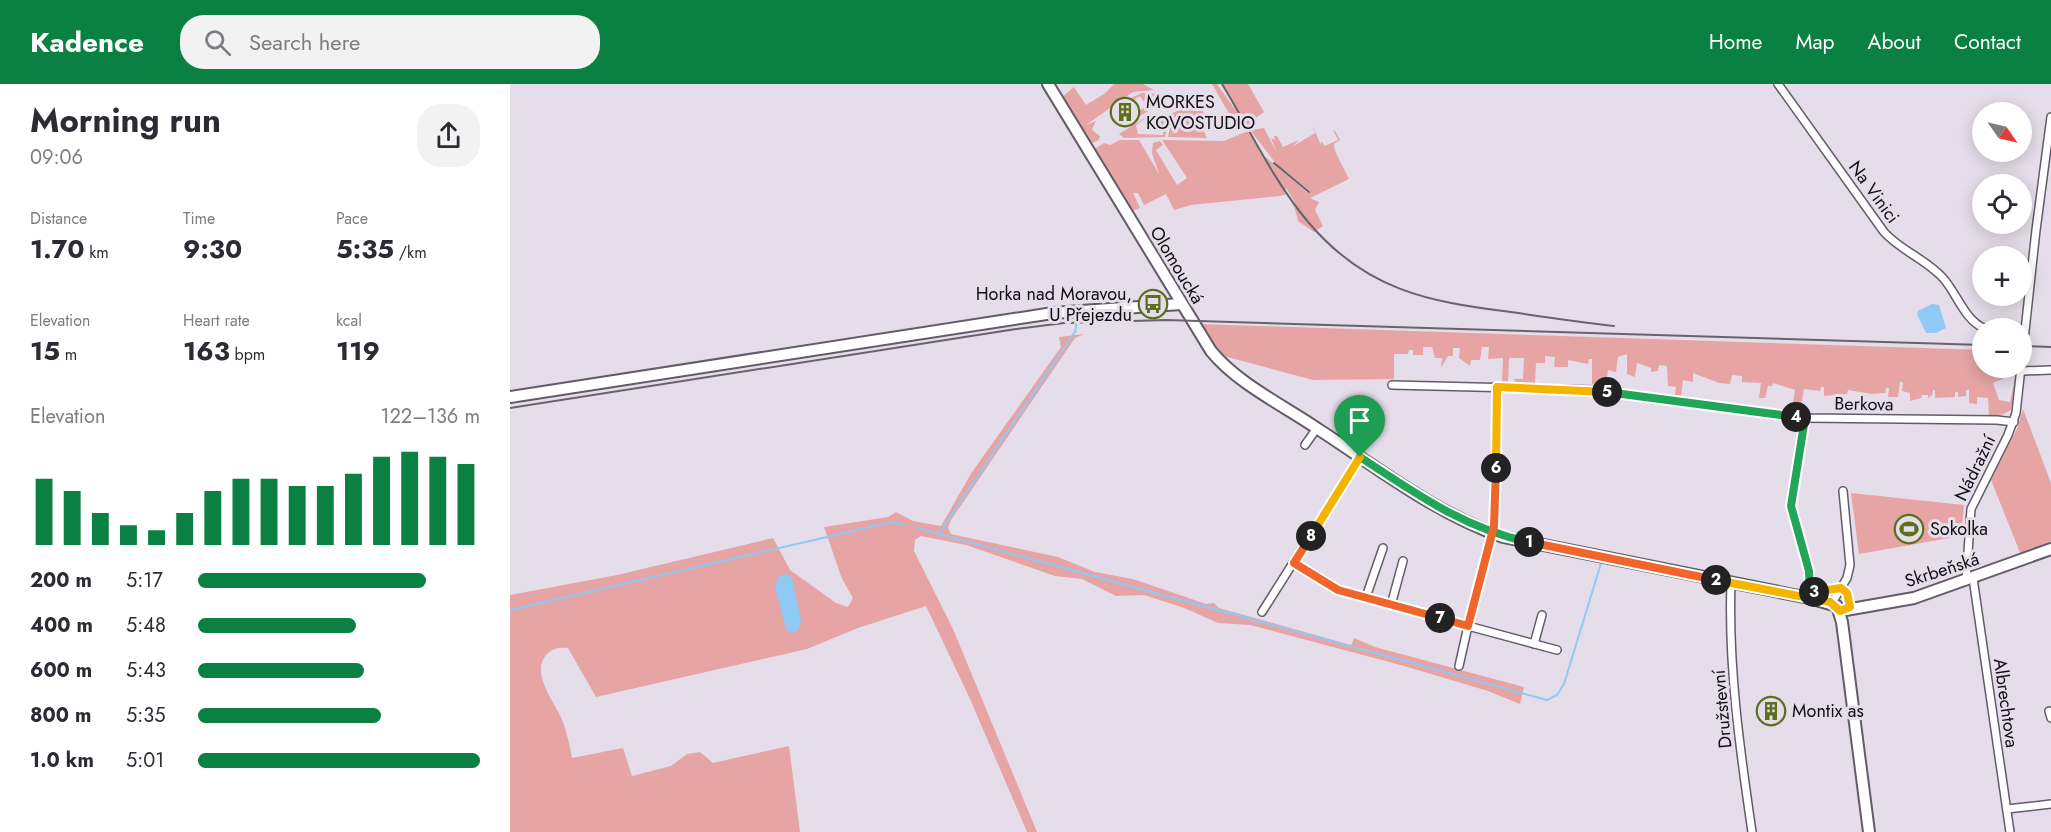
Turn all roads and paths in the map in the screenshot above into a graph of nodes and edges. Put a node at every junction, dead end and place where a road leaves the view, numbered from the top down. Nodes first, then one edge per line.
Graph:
1 (1048, 84) edge
2 (1778, 84) edge
3 (2051, 117) edge
4 (1181, 304) junction
5 (2025, 318) edge
6 (1972, 320) edge
7 (2051, 370) edge
8 (2032, 371) edge
9 (2021, 378) edge
10 (1392, 385) dead end
11 (1497, 387) junction
12 (510, 397) edge
13 (1805, 418) junction
14 (2014, 422) junction
15 (1317, 428) junction
16 (1305, 445) dead end
17 (1360, 457) junction
18 (1843, 491) dead end
19 (1492, 533) junction
20 (1383, 548) dead end
21 (2051, 549) edge
22 (1403, 561) dead end
23 (1294, 563) junction
24 (1969, 580) junction
25 (1731, 583) junction
26 (1841, 588) junction
27 (1810, 595) junction
28 (1366, 597) junction
29 (1391, 605) junction
30 (1841, 607) junction
31 (1262, 612) dead end
32 (1542, 615) dead end
33 (1468, 626) junction
34 (1534, 644) junction
35 (1557, 650) dead end
36 (1459, 666) dead end
37 (2051, 804) edge
38 (2007, 809) junction
39 (1752, 832) edge
40 (1869, 832) edge
41 (2010, 832) edge

1 - 4 street, Olomoucká
2 - 6 street, Na Vinici
3 - 5 street, Nádražní
4 - 12 street
4 - 15 street, Olomoucká
7 - 8 street
9 - 14 street, Nádražní
10 - 11 street, Berkova
11 - 13 street, Berkova
11 - 19 street
13 - 14 street, Berkova
13 - 27 street
14 - 24 street, Nádražní
15 - 16 street
15 - 17 street, Olomoucká
17 - 19 street, Olomoucká
17 - 23 street
18 - 26 street
19 - 25 street, Olomoucká
19 - 33 street
20 - 28 street
21 - 24 street, Skrbeňská
22 - 29 street
23 - 28 street
23 - 31 street
24 - 30 street, Skrbeňská
24 - 38 street, Albrechtova
25 - 27 street, Olomoucká
25 - 39 street, Družstevní
26 - 27 street
26 - 30 street
26 - 30 street
27 - 30 street, Olomoucká
28 - 29 street
29 - 33 street
30 - 40 street
32 - 34 street
33 - 34 street
33 - 36 street
34 - 35 street
37 - 38 street
38 - 41 street, Albrechtova

